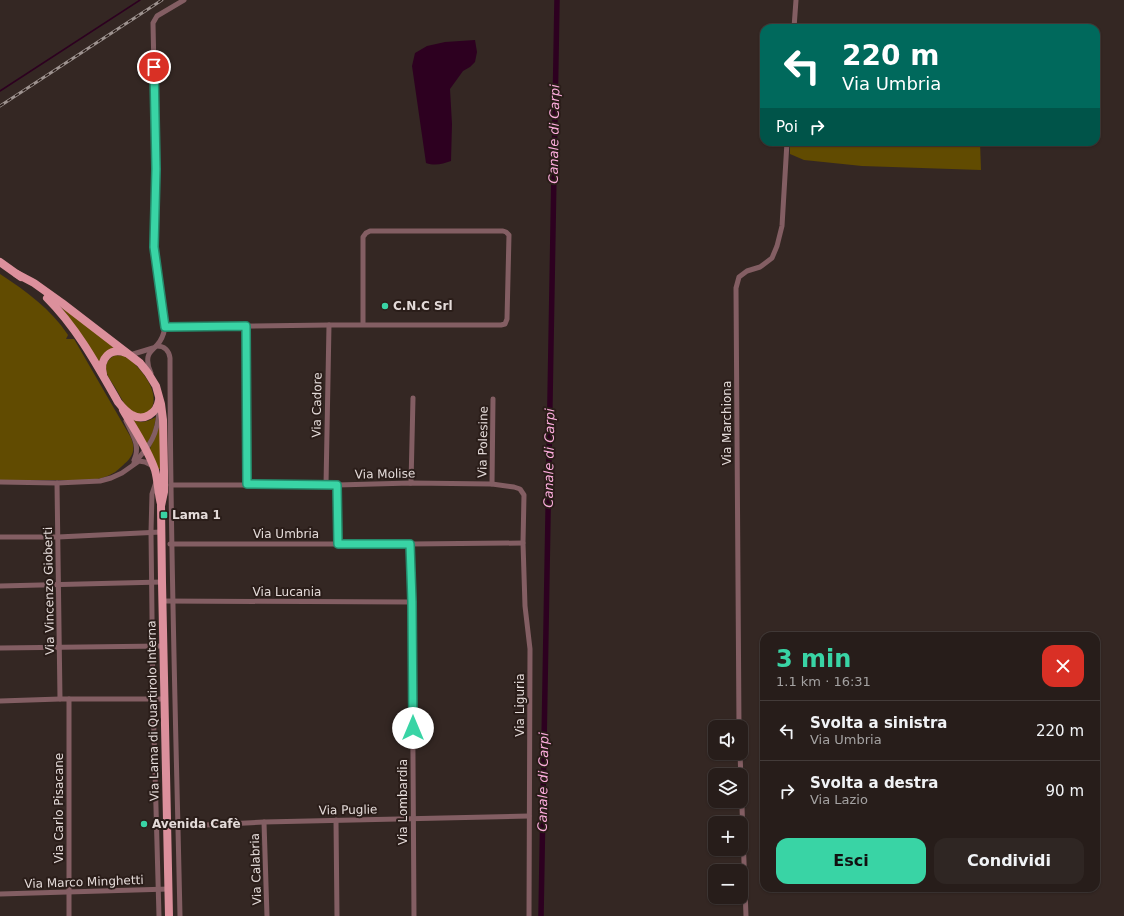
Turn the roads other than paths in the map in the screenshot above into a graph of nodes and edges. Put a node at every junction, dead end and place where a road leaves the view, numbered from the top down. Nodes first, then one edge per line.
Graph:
1 (184, 0) edge
2 (796, 0) edge
3 (794, 24) edge
4 (787, 146) edge
5 (0, 262) edge
6 (17, 274) junction
7 (329, 325) junction
8 (363, 325) junction
9 (246, 326) junction
10 (165, 327) junction
11 (155, 346) junction
12 (129, 355) junction
13 (105, 378) junction
14 (154, 382) junction
15 (160, 398) junction
16 (413, 398) dead end
17 (493, 399) dead end
18 (119, 404) junction
19 (146, 451) junction
20 (153, 466) junction
21 (129, 468) junction
22 (156, 480) junction
23 (0, 482) edge
24 (57, 483) junction
25 (247, 484) junction
26 (411, 484) junction
27 (492, 484) junction
28 (171, 485) junction
29 (326, 485) junction
30 (337, 485) junction
31 (524, 495) joint
32 (161, 506) junction
33 (151, 532) junction
34 (161, 532) junction
35 (0, 537) edge
36 (58, 537) junction
37 (523, 543) junction
38 (171, 544) junction
39 (338, 544) junction
40 (410, 544) junction
41 (152, 582) junction
42 (162, 582) junction
43 (59, 585) junction
44 (0, 586) edge
45 (162, 601) junction
46 (172, 601) junction
47 (412, 602) junction
48 (153, 646) junction
49 (163, 646) junction
50 (0, 648) edge
51 (59, 648) junction
52 (153, 698) junction
53 (60, 699) junction
54 (69, 699) junction
55 (164, 699) junction
56 (0, 702) edge
57 (740, 720) edge
58 (740, 760) edge
59 (166, 790) junction
60 (157, 800) junction
61 (529, 816) junction
62 (413, 819) junction
63 (336, 820) junction
64 (264, 822) junction
65 (167, 827) junction
66 (178, 827) junction
67 (159, 889) junction
68 (169, 889) junction
69 (69, 892) junction
70 (0, 894) edge
71 (69, 916) edge
72 (160, 916) edge
73 (169, 916) edge
74 (180, 916) edge
75 (267, 916) edge
76 (337, 916) edge
77 (414, 916) edge
78 (529, 916) edge
79 (746, 916) edge

1 - 10 street
2 - 3 street
4 - 57 street, Via Marchiona
5 - 6 main road
6 - 12 main road
6 - 13 main road
7 - 8 street
7 - 9 street
7 - 29 street, Via Cadore
8 - 8 street
9 - 10 street
9 - 25 street
10 - 11 street
11 - 12 street
11 - 14 street
11 - 28 street
12 - 13 main road
12 - 14 main road
13 - 18 main road
14 - 15 main road
15 - 18 main road
15 - 19 street
15 - 32 main road, Via Lama di Quartirolo Interna
16 - 26 street
17 - 27 street, Via Polesine
18 - 19 main road, Via Lama di Quartirolo Interna
18 - 21 street
19 - 20 main road, Via Lama di Quartirolo Interna
19 - 21 street
20 - 21 street
20 - 22 main road, Via Lama di Quartirolo Interna
21 - 24 street
22 - 32 main road, Via Lama di Quartirolo Interna
22 - 33 street
23 - 24 street
24 - 36 street, Via Vincenzo Gioberti
25 - 28 street, Via Molise
25 - 29 street, Via Molise
26 - 27 street, Via Molise
26 - 30 street, Via Molise
27 - 31 street, Via Molise
28 - 38 street
29 - 30 street, Via Molise
30 - 39 street
31 - 37 street, Via Liguria
32 - 34 main road, Via Lama di Quartirolo Interna
33 - 34 street
33 - 36 street
33 - 41 street
34 - 42 main road, Via Lama di Quartirolo Interna
35 - 36 street
36 - 43 street, Via Vincenzo Gioberti
37 - 40 street, Via Umbria
37 - 61 street, Via Liguria
38 - 39 street, Via Umbria
38 - 46 street
39 - 40 street, Via Umbria
40 - 47 street, Via Lombardia
41 - 42 street
41 - 43 street
41 - 48 street
42 - 45 main road, Via Lama di Quartirolo Interna
43 - 44 street
43 - 51 street, Via Vincenzo Gioberti
45 - 46 street, Via Lucania
45 - 49 main road, Via Lama di Quartirolo Interna
46 - 47 street, Via Lucania
46 - 66 street
47 - 62 street, Via Lombardia
48 - 49 street
48 - 51 street
48 - 52 street
49 - 55 main road, Via Lama di Quartirolo Interna
50 - 51 street
51 - 53 street, Via Vincenzo Gioberti
52 - 54 street
52 - 55 street
52 - 60 street
53 - 54 street
53 - 56 street
54 - 69 street, Via Carlo Pisacane
55 - 59 main road, Via Lama di Quartirolo Interna
58 - 79 street
59 - 60 street
59 - 65 main road, Via Lama di Quartirolo Interna
60 - 67 street
61 - 62 street, Via Puglie
61 - 78 street, Via Liguria
62 - 63 street, Via Puglie
62 - 77 street, Via Lombardia
63 - 64 street, Via Puglie
63 - 76 street
64 - 66 street, Via Puglie
64 - 75 street, Via Calabria
65 - 66 street, Via Puglie
65 - 68 main road, Via Lama di Quartirolo Interna
66 - 74 street
67 - 68 street, Via Marco Minghetti
67 - 69 street, Via Marco Minghetti
67 - 72 street
68 - 73 main road, Via Lama di Quartirolo Interna
69 - 70 street, Via Marco Minghetti
69 - 71 street, Via Carlo Pisacane

